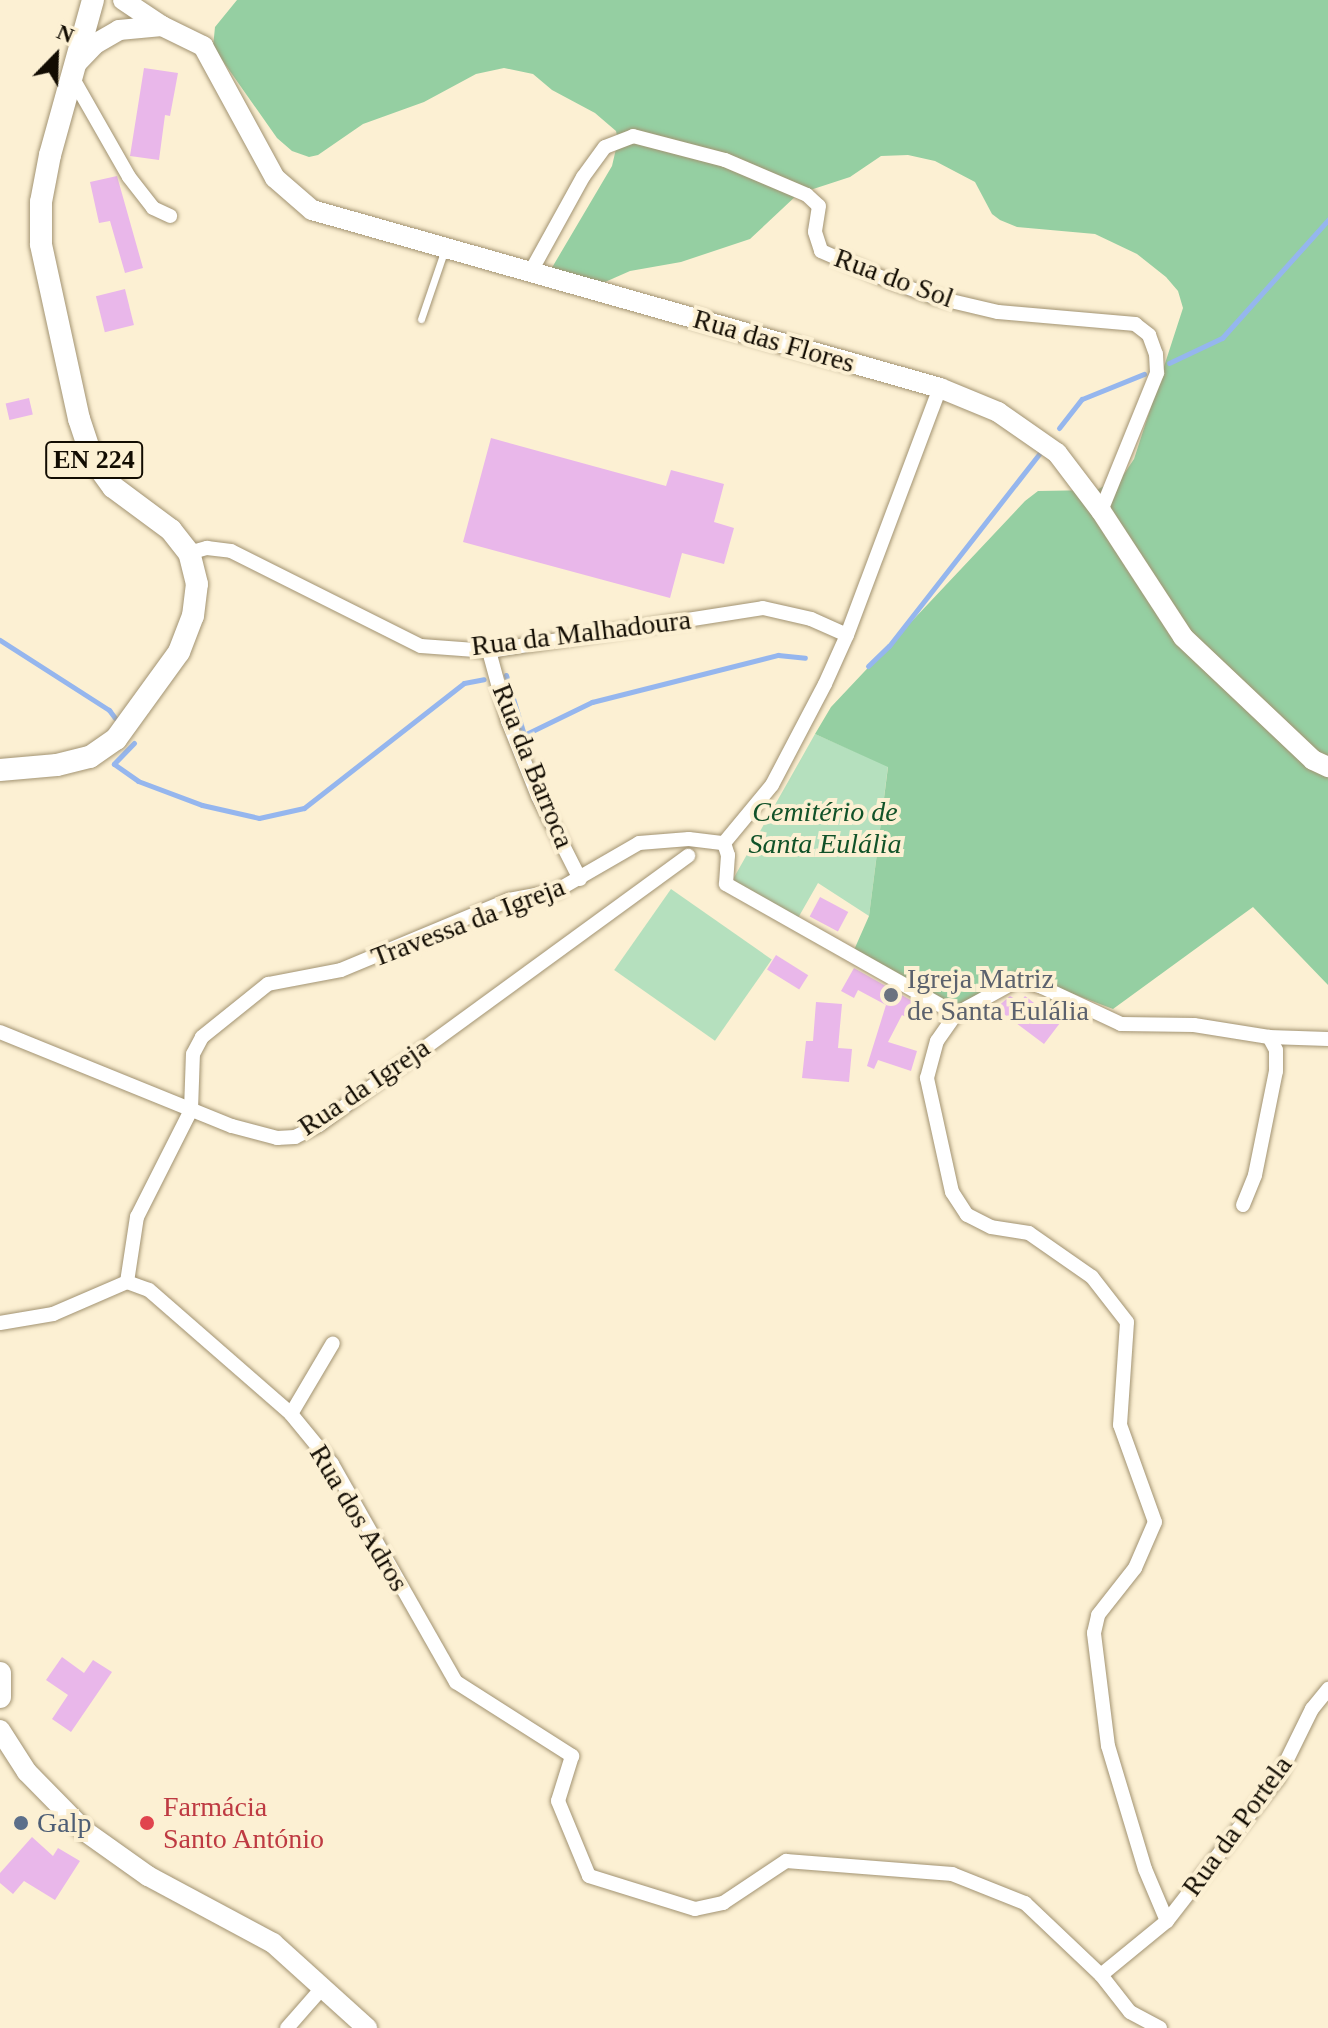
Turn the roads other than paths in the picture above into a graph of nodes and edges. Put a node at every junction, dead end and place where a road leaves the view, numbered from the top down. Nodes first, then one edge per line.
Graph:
1 (125, 2) edge
2 (92, 3) edge
3 (162, 26) junction
4 (119, 30) junction
5 (73, 71) junction
6 (170, 216) dead end
7 (445, 249) junction
8 (530, 273) junction
9 (421, 319) dead end
10 (940, 388) junction
11 (1101, 511) junction
12 (189, 553) junction
13 (847, 635) junction
14 (489, 651) junction
15 (1328, 767) edge
16 (0, 770) edge
17 (724, 843) junction
18 (688, 856) dead end
19 (580, 879) junction
20 (956, 1014) junction
21 (0, 1032) edge
22 (1269, 1037) junction
23 (1328, 1039) edge
24 (191, 1110) junction
25 (1243, 1205) dead end
26 (127, 1282) junction
27 (0, 1323) edge
28 (333, 1343) dead end
29 (291, 1414) junction
30 (0, 1673) edge
31 (1328, 1689) edge
32 (0, 1697) edge
33 (0, 1730) edge
34 (1167, 1921) junction
35 (1101, 1975) junction
36 (323, 1987) junction
37 (287, 2028) edge
38 (367, 2028) edge
39 (1160, 2028) edge

1 - 2 street
1 - 3 street, Rua das Flores
2 - 4 street
2 - 5 main road, EN 224
3 - 4 street
3 - 7 street, Rua das Flores
4 - 5 street
5 - 6 street
5 - 12 main road, EN 224
7 - 8 street, Rua das Flores
7 - 9 lane
8 - 10 street, Rua das Flores
8 - 11 street, Rua do Sol
10 - 11 street, Rua das Flores
10 - 13 street
11 - 15 street, Rua das Flores
12 - 14 street, Rua da Malhadoura
12 - 16 main road
13 - 14 street, Rua da Malhadoura
13 - 17 street
14 - 19 street, Rua da Barroca
17 - 19 street, Travessa da Igreja
17 - 20 street
18 - 24 street, Rua da Igreja
19 - 24 street, Travessa da Igreja
20 - 22 street
20 - 34 street
21 - 24 street, Rua da Igreja
22 - 23 street
22 - 25 street
24 - 26 street
26 - 27 street
26 - 29 street, Rua dos Adros
28 - 29 street
29 - 35 street, Rua dos Adros
30 - 32 main road
31 - 34 street, Rua da Portela
33 - 36 street
34 - 35 street, Rua da Portela
35 - 39 street
36 - 37 street
36 - 38 street

